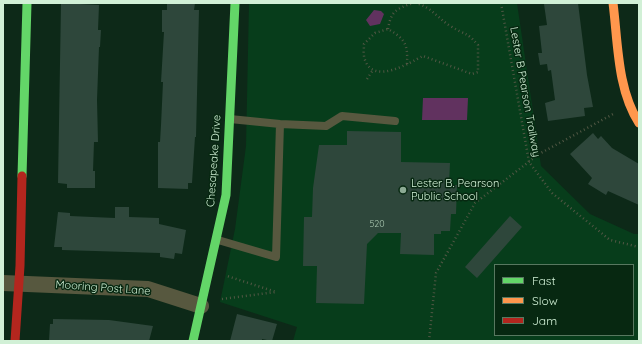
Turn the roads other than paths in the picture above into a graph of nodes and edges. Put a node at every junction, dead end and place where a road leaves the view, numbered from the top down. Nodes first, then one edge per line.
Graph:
1 (27, 3) edge
2 (235, 3) edge
3 (613, 3) edge
4 (230, 119) junction
5 (395, 121) dead end
6 (639, 123) edge
7 (280, 124) junction
8 (217, 239) junction
9 (3, 283) edge
10 (19, 284) junction
11 (201, 306) junction
12 (15, 341) edge
13 (193, 341) edge

1 - 10 street
2 - 4 street, Chesapeake Drive
3 - 6 street
4 - 7 lane
4 - 8 street, Chesapeake Drive
5 - 7 lane
7 - 8 lane
8 - 11 street, Chesapeake Drive
9 - 10 street, Mooring Post Lane
10 - 11 street, Mooring Post Lane
10 - 12 street
11 - 13 street, Chesapeake Drive

